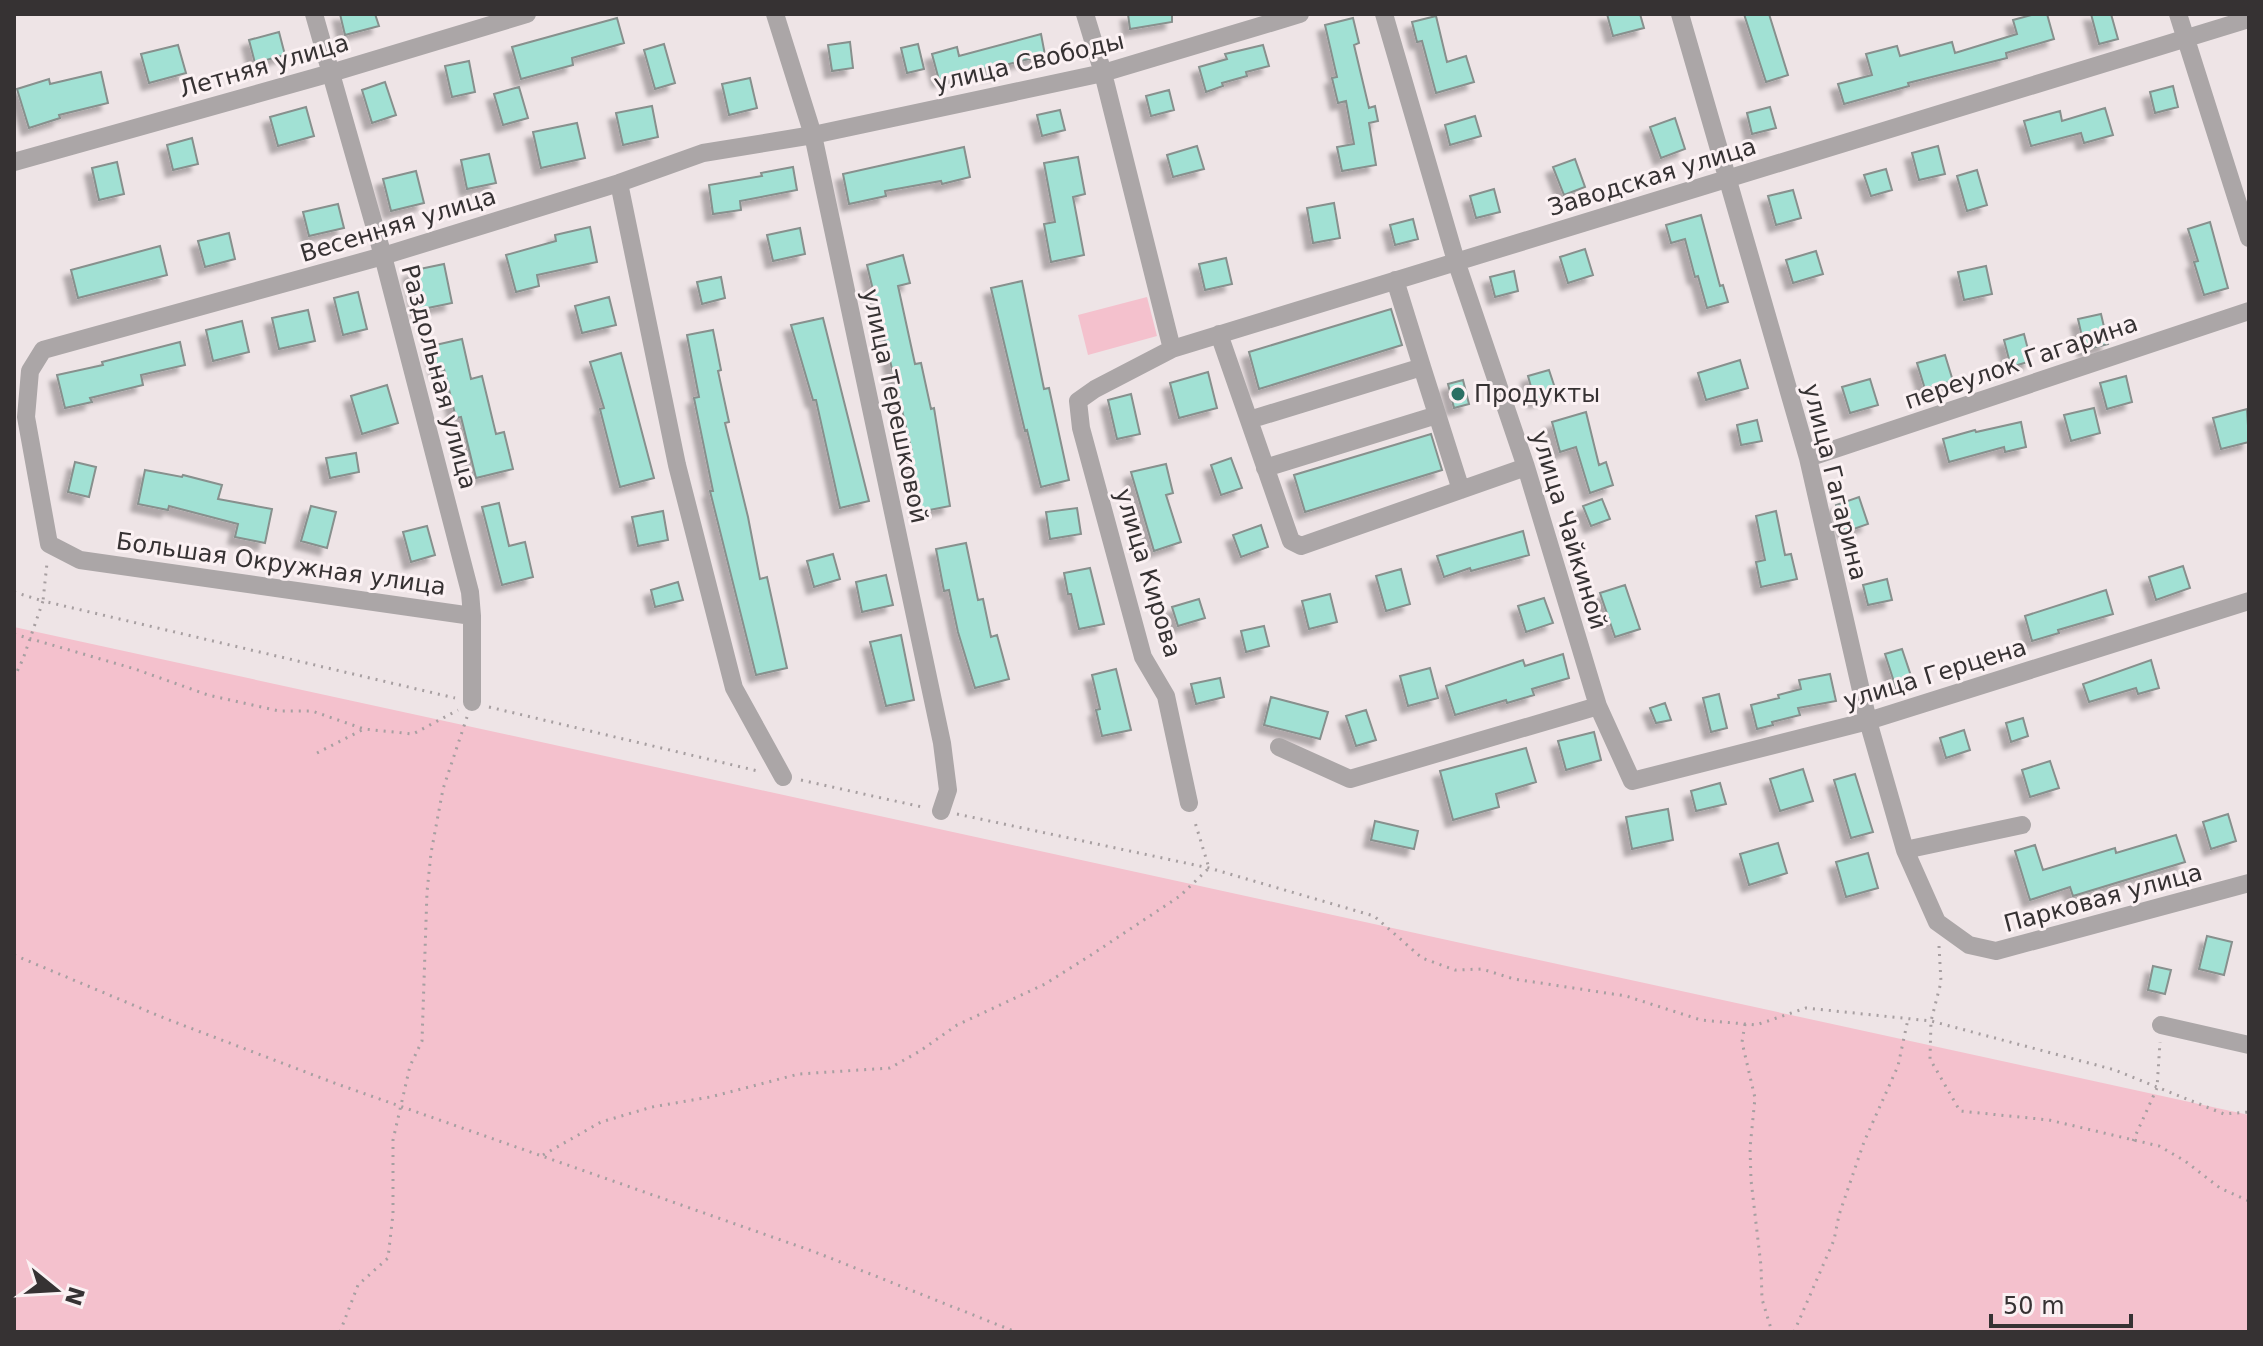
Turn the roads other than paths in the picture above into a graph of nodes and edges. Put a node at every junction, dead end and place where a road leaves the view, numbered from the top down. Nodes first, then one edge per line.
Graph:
1 (314, 14) edge
2 (527, 14) edge
3 (775, 14) edge
4 (1085, 14) edge
5 (1300, 14) edge
6 (1384, 14) edge
7 (1680, 14) edge
8 (2178, 14) edge
9 (2249, 19) edge
10 (2185, 39) junction
11 (331, 73) junction
12 (1103, 73) junction
13 (813, 135) junction
14 (14, 162) edge
15 (1728, 180) junction
16 (619, 183) junction
17 (2249, 238) edge
18 (383, 256) junction
19 (1456, 261) junction
20 (1395, 280) junction
21 (2249, 311) edge
22 (1219, 334) junction
23 (1172, 349) junction
24 (1422, 367) junction
25 (1078, 401) joint
26 (1437, 415) junction
27 (1249, 420) junction
28 (1808, 458) junction
29 (1526, 467) junction
30 (1265, 468) junction
31 (1461, 490) junction
32 (49, 544) joint
33 (2249, 601) edge
34 (472, 616) junction
35 (472, 702) road end
36 (1598, 706) junction
37 (1868, 721) junction
38 (1279, 747) dead end
39 (783, 777) road end
40 (1632, 781) joint
41 (1189, 803) road end
42 (941, 811) road end
43 (2022, 825) dead end
44 (1905, 850) junction
45 (2249, 883) edge
46 (1969, 945) joint
47 (2161, 1025) road end
48 (2249, 1045) edge

1 - 11 street, Раздольная улица
2 - 11 street, Летняя улица
3 - 13 street, улица Терешковой
4 - 12 street
5 - 12 street, улица Свободы
6 - 19 street, улица Чайкиной
7 - 15 street, улица Гагарина
8 - 10 street
9 - 10 street, Заводская улица
10 - 15 street, Заводская улица
10 - 17 street
11 - 14 street, Летняя улица
11 - 18 street, Раздольная улица
12 - 13 street, улица Свободы
12 - 23 street
13 - 16 street, Весенняя улица
13 - 42 street, улица Терешковой
15 - 19 street, Заводская улица
15 - 28 street, улица Гагарина
16 - 18 street, Весенняя улица
16 - 39 street
18 - 32 street, Весенняя улица
18 - 34 street, Раздольная улица
19 - 20 street, Заводская улица
19 - 29 street, улица Чайкиной
20 - 22 street, Заводская улица
20 - 24 street
21 - 28 street, переулок Гагарина
22 - 23 street, Заводская улица
22 - 27 street
23 - 25 street, Заводская улица
24 - 26 street
24 - 27 street
25 - 41 street, улица Кирова
26 - 30 street
26 - 31 street
27 - 30 street
28 - 37 street, улица Гагарина
29 - 31 street
29 - 36 street, улица Чайкиной
30 - 31 street
32 - 34 street, Большая Окружная улица
33 - 37 street, улица Герцена
34 - 35 street, Большая Окружная улица
36 - 38 street
36 - 40 street, улица Чайкиной
37 - 40 street, улица Герцена
37 - 44 street, улица Гагарина
43 - 44 street
44 - 46 street, улица Гагарина
45 - 46 street, Парковая улица
47 - 48 street

